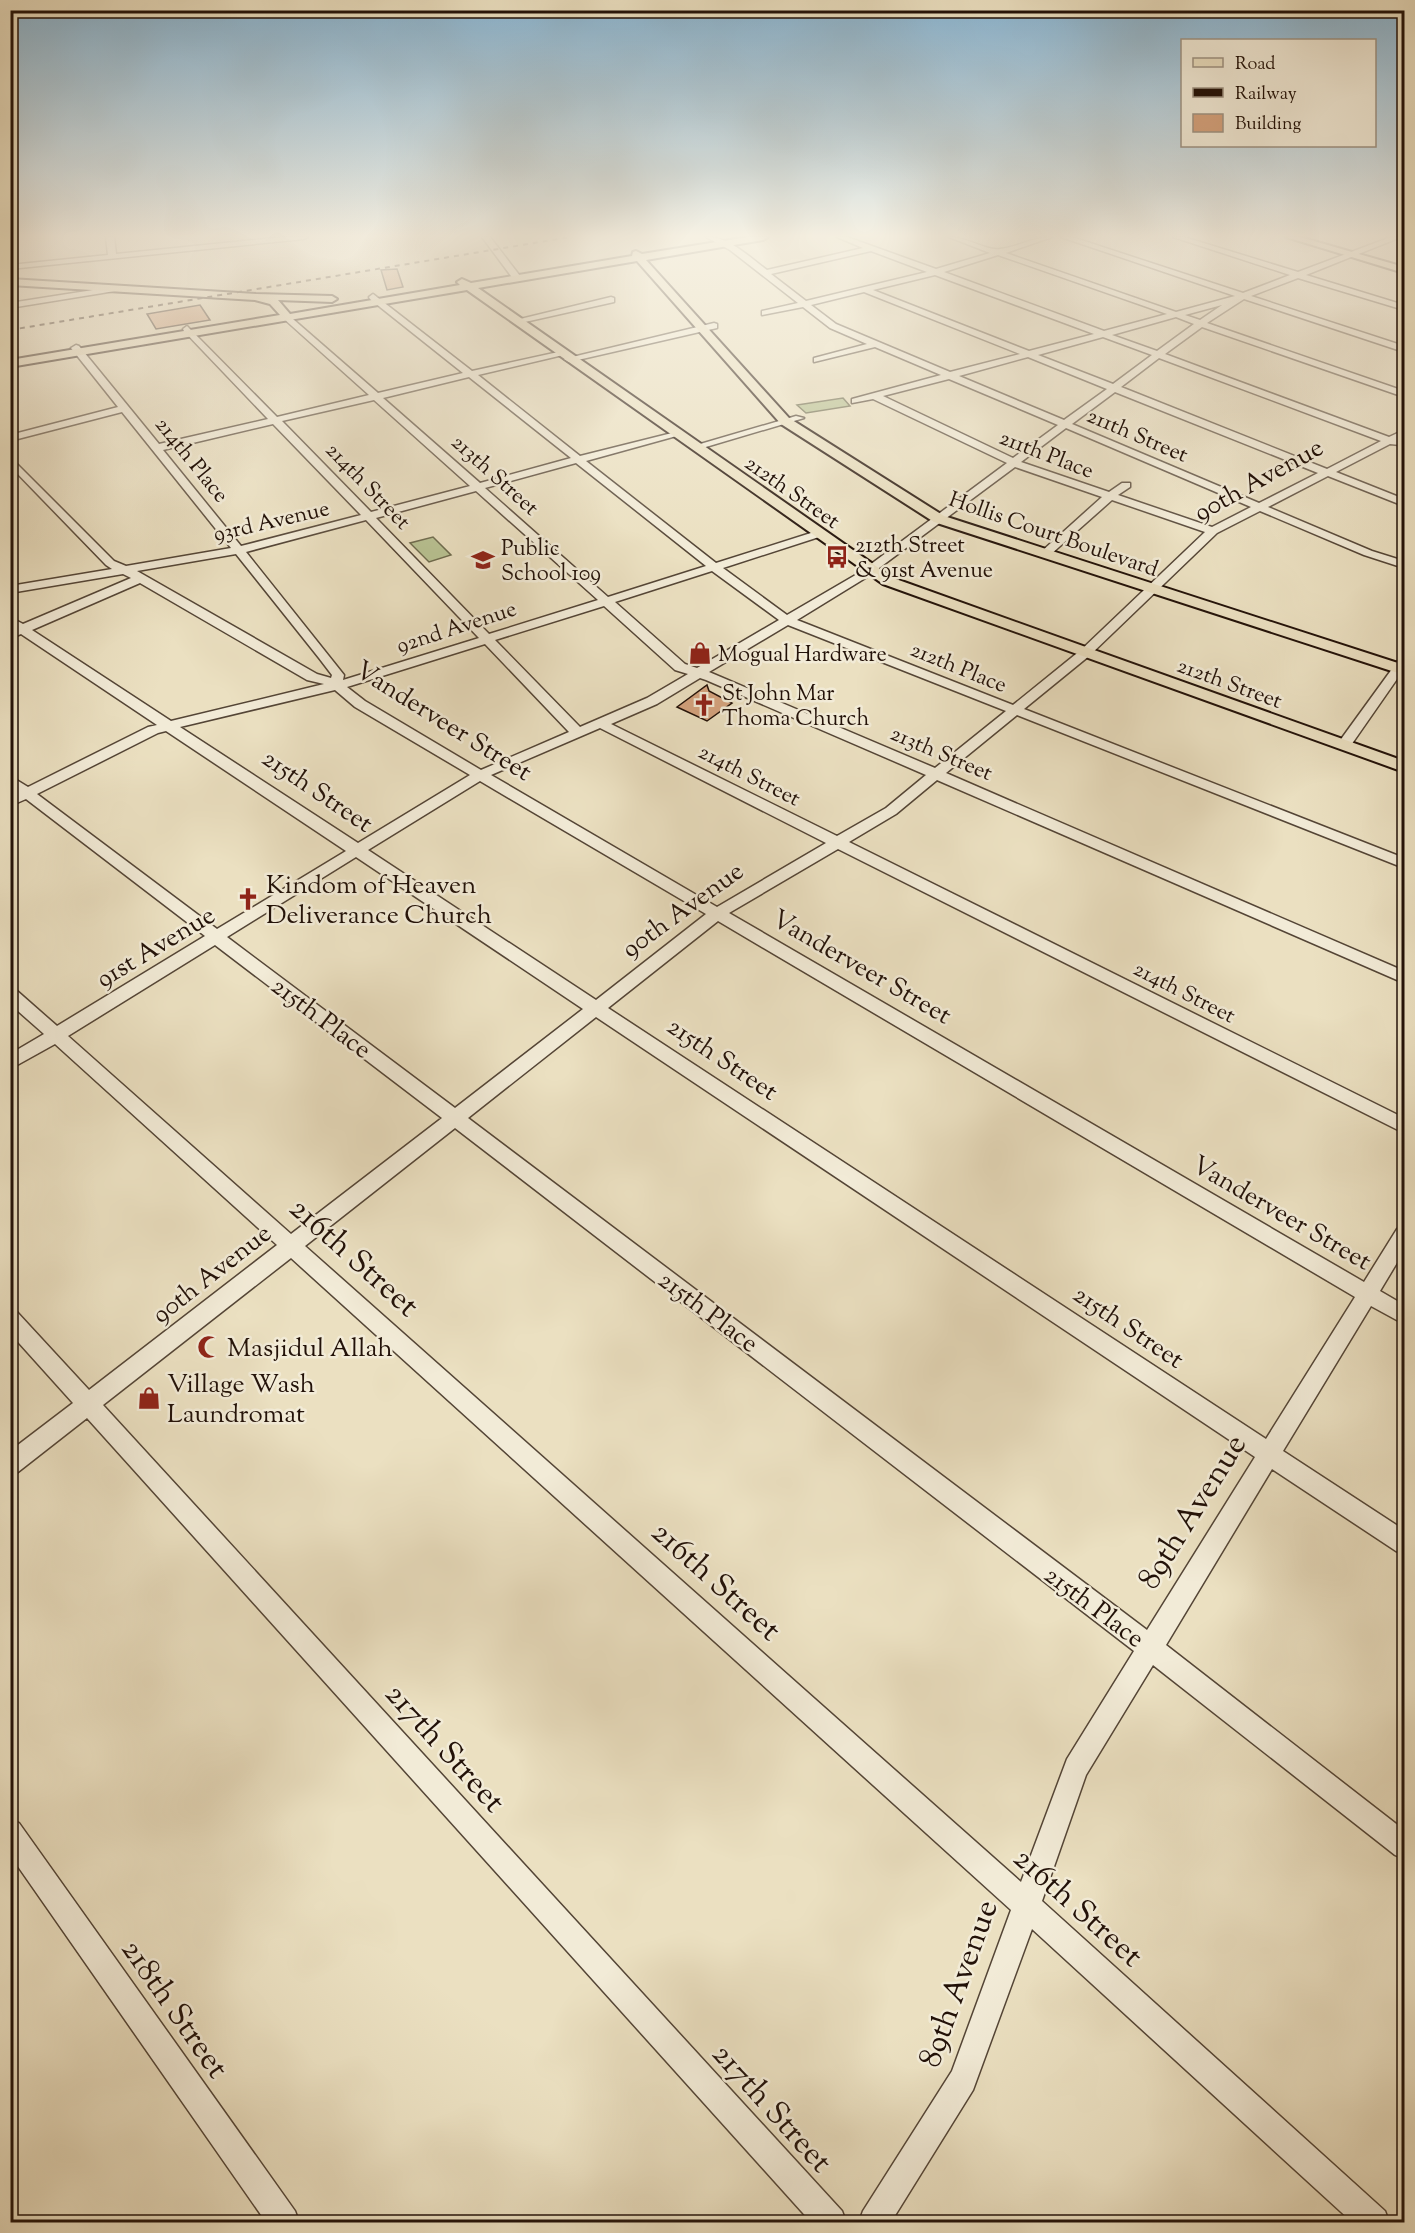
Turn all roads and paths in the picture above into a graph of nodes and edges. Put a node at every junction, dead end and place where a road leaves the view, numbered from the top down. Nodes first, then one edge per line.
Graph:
1 (129, 341) edge
2 (198, 341) edge
3 (313, 341) edge
4 (428, 341) edge
5 (544, 341) edge
6 (637, 341) edge
7 (717, 341) edge
8 (726, 341) edge
9 (869, 341) edge
10 (995, 341) edge
11 (1078, 341) edge
12 (1123, 341) edge
13 (1177, 341) edge
14 (1253, 341) edge
15 (1380, 341) edge
16 (876, 344) junction
17 (1404, 349) edge
18 (78, 350) junction
19 (1029, 355) junction
20 (1159, 355) junction
21 (564, 356) junction
22 (744, 356) junction
23 (727, 358) junction
24 (817, 360) dead end
25 (10, 362) edge
26 (470, 374) junction
27 (951, 376) junction
28 (771, 386) junction
29 (1114, 388) junction
30 (756, 389) junction
31 (1404, 394) edge
32 (376, 396) junction
33 (874, 396) junction
34 (855, 401) dead end
35 (125, 408) junction
36 (799, 418) junction
37 (275, 420) junction
38 (785, 421) junction
39 (1065, 424) junction
40 (1404, 433) edge
41 (676, 434) junction
42 (10, 438) edge
43 (1390, 441) junction
44 (1404, 446) edge
45 (695, 447) junction
46 (157, 448) junction
47 (841, 450) junction
48 (10, 460) edge
49 (579, 460) junction
50 (1014, 463) junction
51 (1327, 472) junction
52 (1126, 485) dead end
53 (478, 487) junction
54 (1109, 497) junction
55 (1404, 503) edge
56 (1259, 507) junction
57 (944, 516) junction
58 (368, 517) junction
59 (1213, 531) junction
60 (818, 534) junction
61 (239, 550) junction
62 (1049, 550) junction
63 (1404, 565) edge
64 (714, 567) junction
65 (870, 570) junction
66 (126, 571) junction
67 (141, 578) junction
68 (1155, 584) junction
69 (10, 590) edge
70 (606, 601) junction
71 (786, 620) junction
72 (15, 628) edge
73 (486, 639) junction
74 (1085, 653) junction
75 (323, 655) junction
76 (294, 665) junction
77 (1403, 665) edge
78 (698, 673) junction
79 (336, 684) junction
80 (1014, 710) junction
81 (599, 723) junction
82 (169, 726) junction
83 (577, 732) junction
84 (1344, 745) junction
85 (1404, 767) edge
86 (935, 774) junction
87 (480, 775) junction
88 (10, 780) edge
89 (28, 793) junction
90 (10, 802) edge
91 (836, 842) junction
92 (357, 850) junction
93 (1404, 863) edge
94 (718, 913) junction
95 (216, 937) junction
96 (1404, 977) edge
97 (10, 994) edge
98 (596, 1008) junction
99 (56, 1035) junction
100 (10, 1062) edge
101 (455, 1118) junction
102 (1404, 1126) edge
103 (1404, 1235) edge
104 (290, 1246) junction
105 (1367, 1293) junction
106 (1404, 1315) edge
107 (10, 1318) edge
108 (89, 1405) junction
109 (1269, 1454) junction
110 (10, 1465) edge
111 (1404, 1543) edge
112 (1149, 1648) junction
113 (10, 1832) edge
114 (1404, 1846) edge
115 (1025, 1905) junction
116 (284, 2223) edge
117 (831, 2223) edge
118 (874, 2223) edge
119 (1374, 2223) edge

1 - 18 main road
2 - 37 street, 214th Street
3 - 32 street, 213th Street
4 - 26 street, 212th Place
5 - 21 main road, 212th Street
6 - 21 street
7 - 23 main road, Hollis Court Boulevard
8 - 22 main road, Hollis Court Boulevard
9 - 16 street, 211th Street
10 - 19 street
11 - 19 street
12 - 20 street
13 - 20 street
14 - 31 street
15 - 17 street
16 - 24 street
16 - 27 street, 211th Street
18 - 25 main road
18 - 35 street, 214th Place
19 - 27 street
19 - 29 street
20 - 29 street
20 - 43 street
21 - 26 street
21 - 41 main road, 212th Street
22 - 23 main road
22 - 28 main road, Hollis Court Boulevard
23 - 30 main road, Hollis Court Boulevard
26 - 32 street
26 - 49 street, 212th Place
27 - 33 street
27 - 39 street, 211th Street
28 - 30 main road
28 - 36 main road, Hollis Court Boulevard
29 - 39 street
29 - 51 street
30 - 38 main road, Hollis Court Boulevard
32 - 37 street
32 - 53 street, 213th Street
33 - 34 street
33 - 50 street, 211th Place
35 - 42 street
35 - 46 street, 214th Place
36 - 38 street
36 - 47 main road, Hollis Court Boulevard
37 - 46 street
37 - 58 street, 214th Street
38 - 45 street
38 - 47 main road, Hollis Court Boulevard
39 - 50 street
39 - 56 street, 211th Street
40 - 43 street, 90th Avenue
41 - 45 main road, 212th Street
41 - 49 street, 93rd Avenue
43 - 44 street
43 - 51 street, 90th Avenue
45 - 60 main road, 212th Street
46 - 61 street, 214th Place
47 - 57 main road, Hollis Court Boulevard
48 - 66 street, Vanderveer Street
49 - 53 street, 93rd Avenue
49 - 64 street, 212th Place
50 - 54 street, 211th Place
50 - 57 street
51 - 55 street
51 - 56 street, 90th Avenue
52 - 54 street
53 - 58 street, 93rd Avenue
53 - 70 street, 213th Street
54 - 59 street, 211th Place
54 - 62 street
56 - 59 street, 90th Avenue
56 - 63 street, 211th Street
57 - 62 main road, Hollis Court Boulevard
57 - 65 street
58 - 61 street, 93rd Avenue
58 - 73 street, 214th Street
59 - 68 street, 90th Avenue
60 - 64 street, 92nd Avenue
60 - 65 main road, 212th Street
61 - 66 street, 93rd Avenue
61 - 75 street, 214th Place
62 - 68 main road, Hollis Court Boulevard
64 - 70 street, 92nd Avenue
64 - 71 street, 212th Place
65 - 71 street
65 - 74 main road, 212th Street
66 - 67 street, Vanderveer Street
66 - 69 street, 93rd Avenue
67 - 72 street
67 - 76 street, Vanderveer Street
68 - 74 street, 90th Avenue
68 - 77 main road, Hollis Court Boulevard
70 - 73 street, 92nd Avenue
70 - 78 street, 213th Street
71 - 78 street
71 - 80 street, 212th Place
72 - 82 street, 215th Street
73 - 79 street, 92nd Avenue
73 - 83 street, 214th Street
74 - 80 street, 90th Avenue
74 - 84 main road, 212th Street
75 - 76 street, Vanderveer Street
75 - 79 street, 214th Place
76 - 79 street, Vanderveer Street
77 - 84 street
78 - 81 street
78 - 86 street, 213th Street
79 - 82 street, 92nd Avenue
79 - 87 street, Vanderveer Street
80 - 86 street, 90th Avenue
80 - 93 street, 212th Place
81 - 83 street
81 - 91 street, 214th Street
82 - 89 street, 92nd Avenue
82 - 92 street, 215th Street
83 - 87 street, 91st Avenue
84 - 85 main road, 212th Street
86 - 91 street, 90th Avenue
86 - 96 street, 213th Street
87 - 92 street, 91st Avenue
87 - 94 street, Vanderveer Street
88 - 89 street, 215th Place
89 - 90 street, 92nd Avenue
89 - 95 street, 215th Place
91 - 94 street, 90th Avenue
91 - 102 street, 214th Street
92 - 95 street, 91st Avenue
92 - 98 street, 215th Street
94 - 98 street, 90th Avenue
94 - 105 street, Vanderveer Street
95 - 99 street, 91st Avenue
95 - 101 street, 215th Place
97 - 99 street, 216th Street
98 - 101 street, 90th Avenue
98 - 109 street, 215th Street
99 - 100 street, 91st Avenue
99 - 104 street, 216th Street
101 - 104 street, 90th Avenue
101 - 112 street, 215th Place
103 - 105 street, 89th Avenue
104 - 108 street, 90th Avenue
104 - 115 street, 216th Street
105 - 106 street, Vanderveer Street
105 - 109 street, 89th Avenue
107 - 108 street, 217th Street
108 - 110 street, 90th Avenue
108 - 117 street, 217th Street
109 - 111 street, 215th Street
109 - 112 street, 89th Avenue
112 - 114 street, 215th Place
112 - 115 street, 89th Avenue
113 - 116 street, 218th Street
115 - 118 street, 89th Avenue
115 - 119 street, 216th Street

